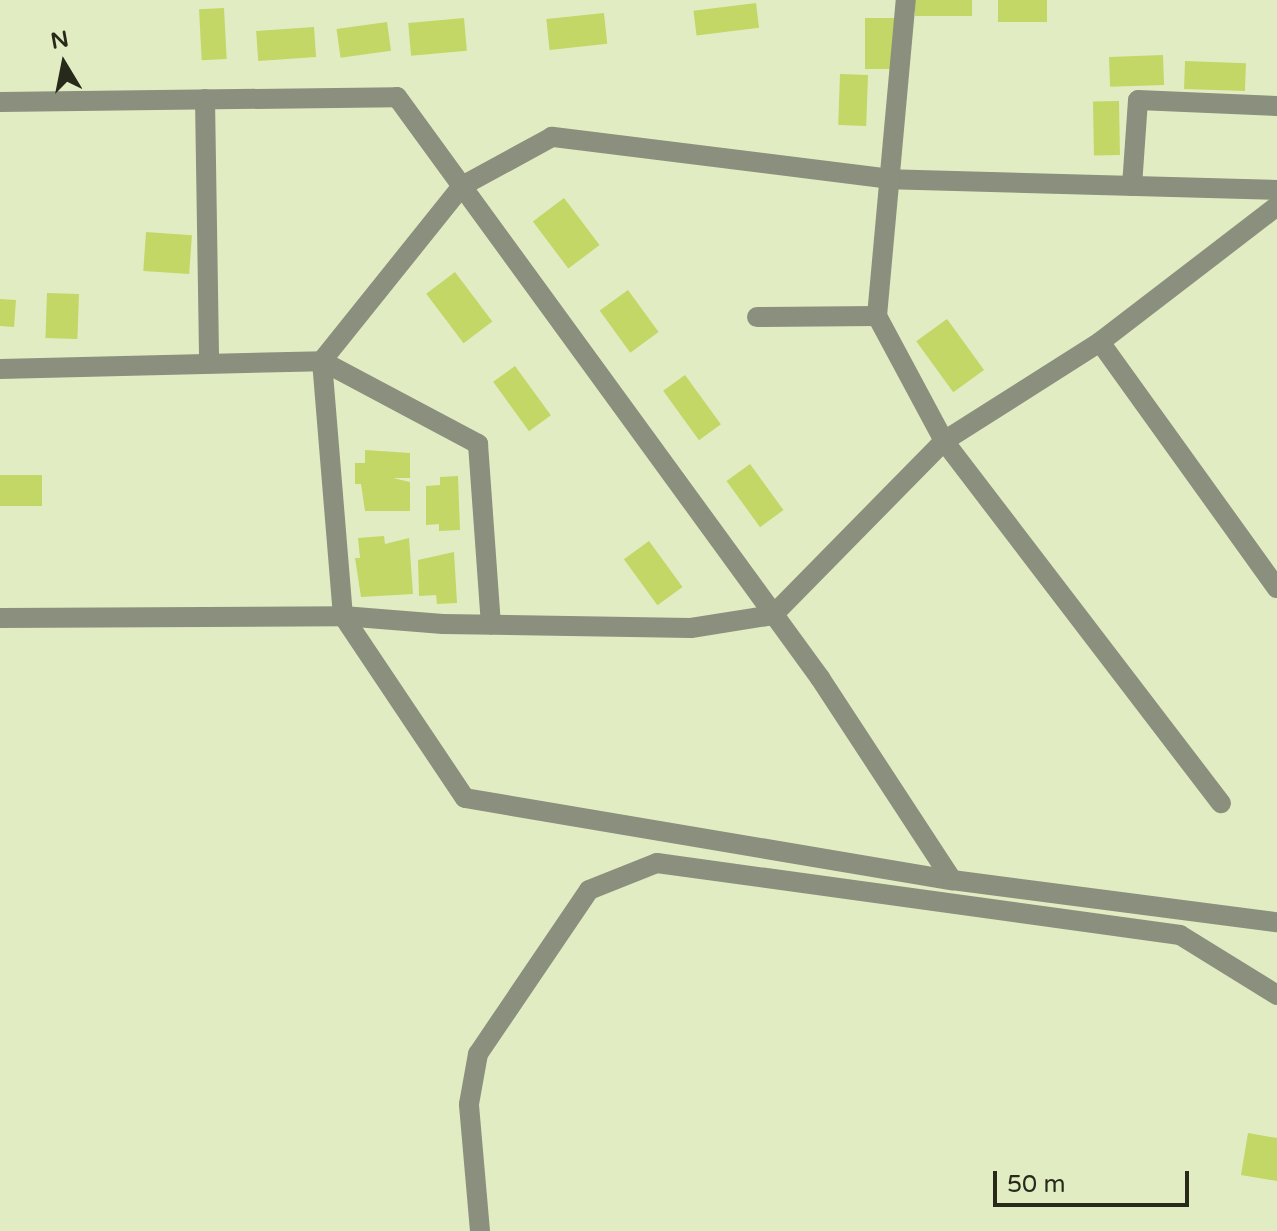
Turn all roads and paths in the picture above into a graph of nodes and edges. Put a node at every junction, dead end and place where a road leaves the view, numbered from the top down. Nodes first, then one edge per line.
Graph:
1 (906, 0) edge
2 (205, 99) junction
3 (0, 102) edge
4 (1277, 106) edge
5 (891, 179) junction
6 (462, 186) junction
7 (1132, 186) junction
8 (1277, 190) edge
9 (1277, 206) edge
10 (877, 316) junction
11 (757, 317) dead end
12 (1100, 342) junction
13 (322, 361) junction
14 (209, 363) junction
15 (0, 369) edge
16 (944, 441) junction
17 (1277, 588) edge
18 (773, 615) junction
19 (343, 616) junction
20 (0, 618) edge
21 (491, 625) junction
22 (1221, 803) dead end
23 (952, 880) junction
24 (1277, 922) edge
25 (1277, 995) edge
26 (480, 1231) edge

1 - 5 street
2 - 3 street
2 - 6 street
2 - 14 street
4 - 7 street
5 - 6 street
5 - 7 street
5 - 10 street
6 - 13 street
6 - 18 street
7 - 8 street
9 - 12 street
10 - 11 street
10 - 16 street
12 - 16 street
12 - 17 street
13 - 14 street
13 - 19 street
13 - 21 street
14 - 15 street
16 - 18 street
16 - 22 street
18 - 21 street
18 - 23 street
19 - 20 street
19 - 21 street
19 - 23 street
23 - 24 street
25 - 26 street

